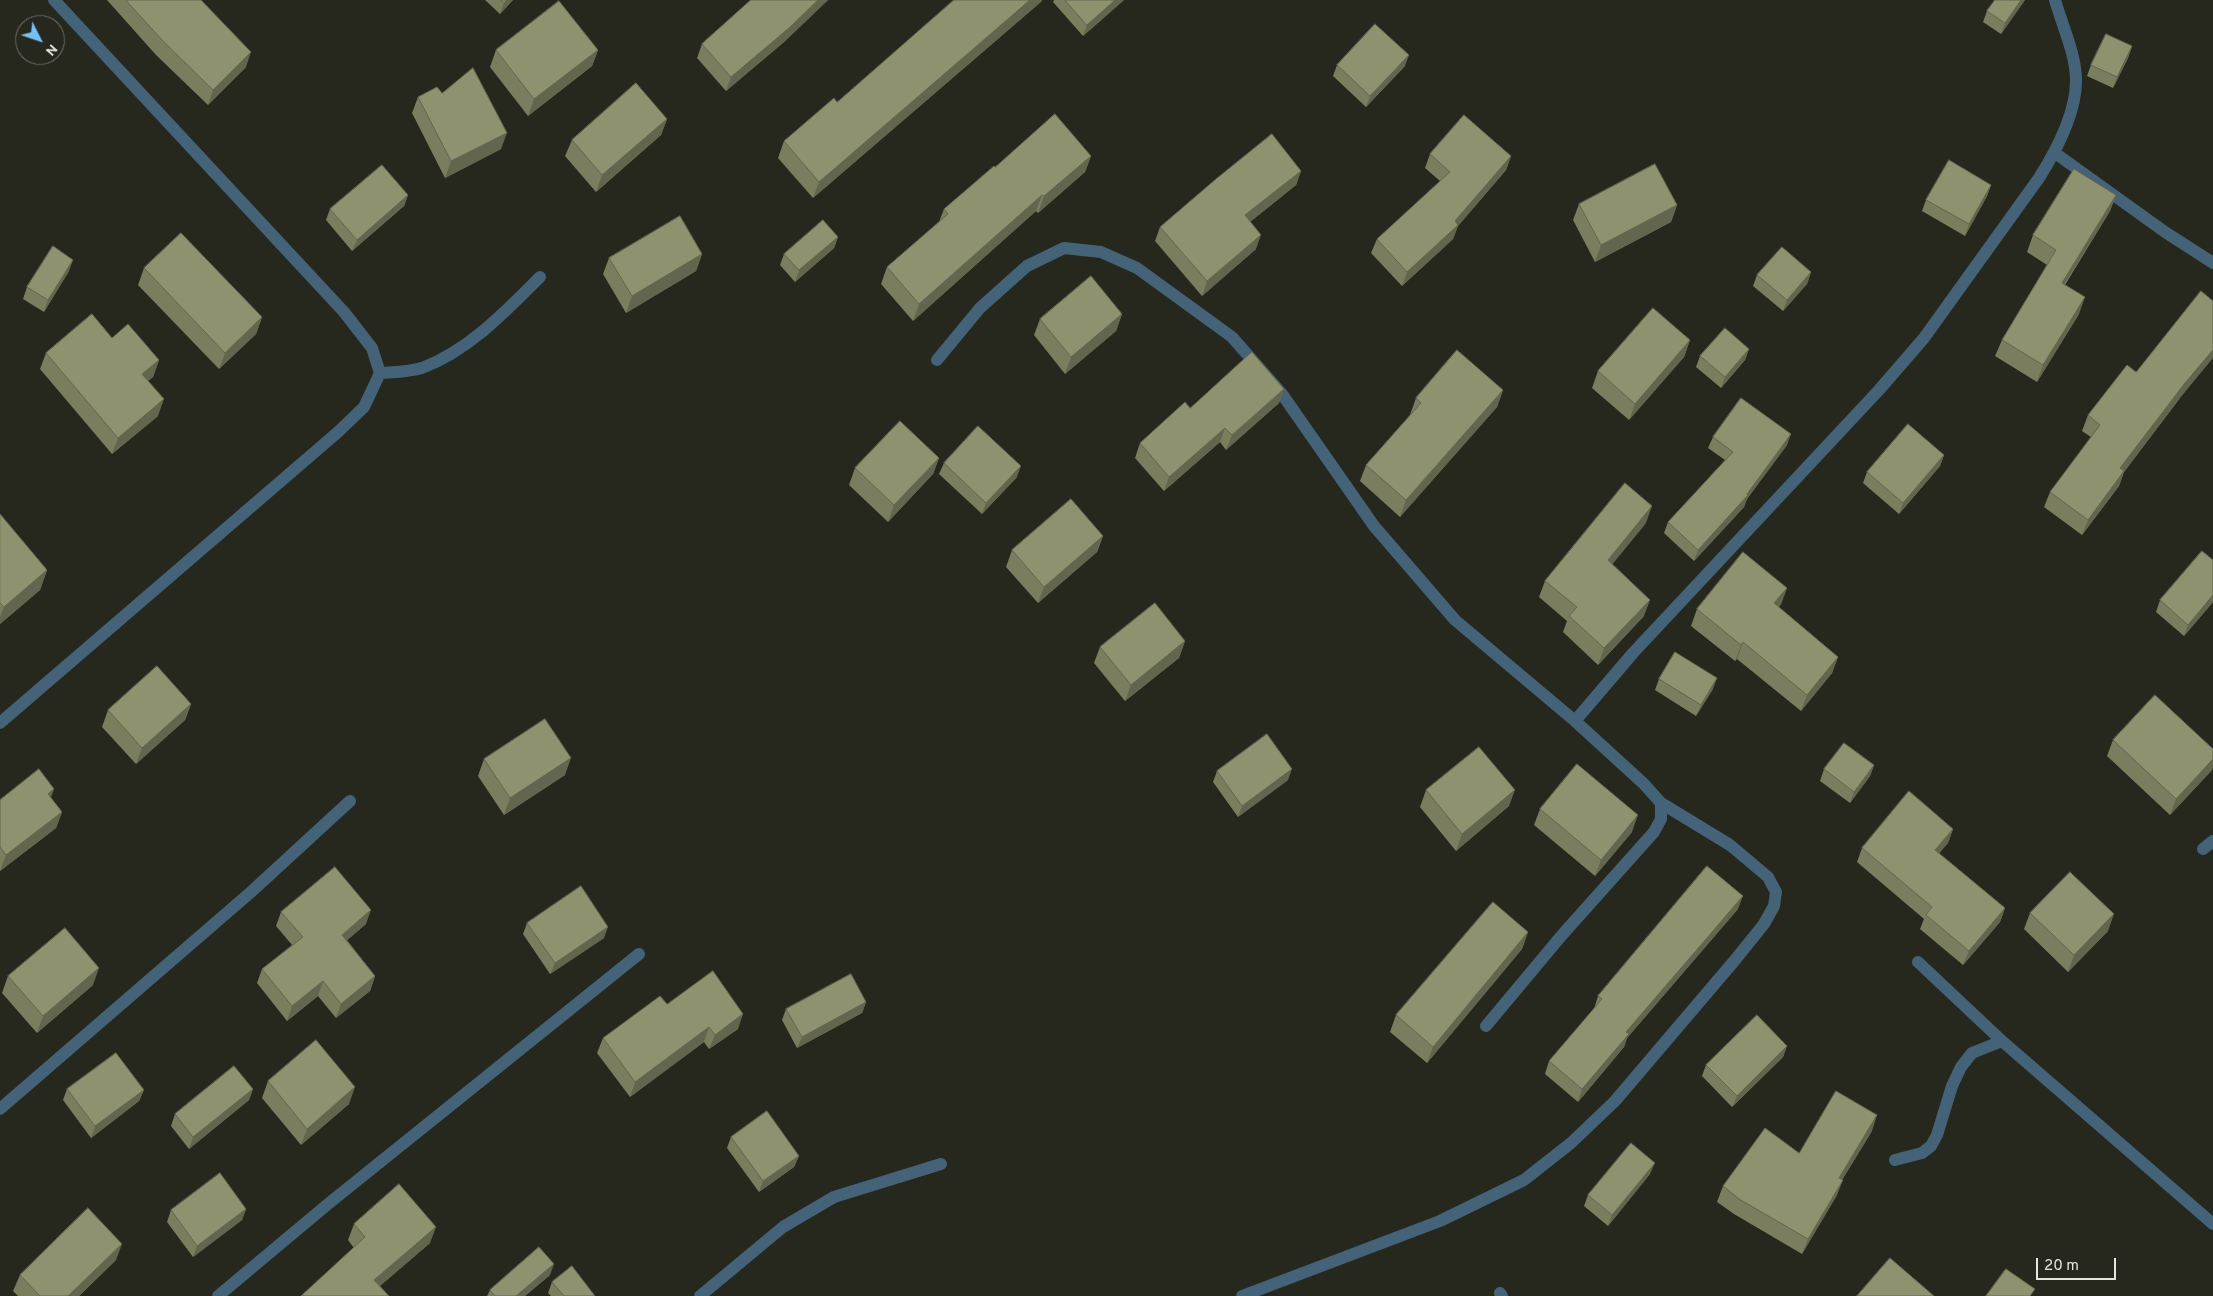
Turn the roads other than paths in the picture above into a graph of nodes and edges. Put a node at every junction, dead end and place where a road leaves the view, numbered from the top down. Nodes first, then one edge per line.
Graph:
1 (54, 0) edge
2 (2055, 0) edge
3 (2055, 153) junction
4 (2213, 262) edge
5 (540, 277) dead end
6 (937, 360) dead end
7 (380, 373) junction
8 (1574, 721) junction
9 (0, 723) edge
10 (350, 801) dead end
11 (1661, 803) junction
12 (638, 954) dead end
13 (1918, 962) dead end
14 (1486, 1026) dead end
15 (2002, 1041) junction
16 (0, 1109) edge
17 (1895, 1160) dead end
18 (941, 1164) dead end
19 (2213, 1224) edge
20 (218, 1296) edge
21 (700, 1296) edge
22 (1242, 1296) edge

1 - 7 street
2 - 3 street
3 - 4 street
3 - 8 street
5 - 7 street
6 - 8 street
7 - 9 street
8 - 11 street
10 - 16 street
11 - 14 street
11 - 22 street
12 - 20 street
13 - 15 street
15 - 17 street
15 - 19 street
18 - 21 street

